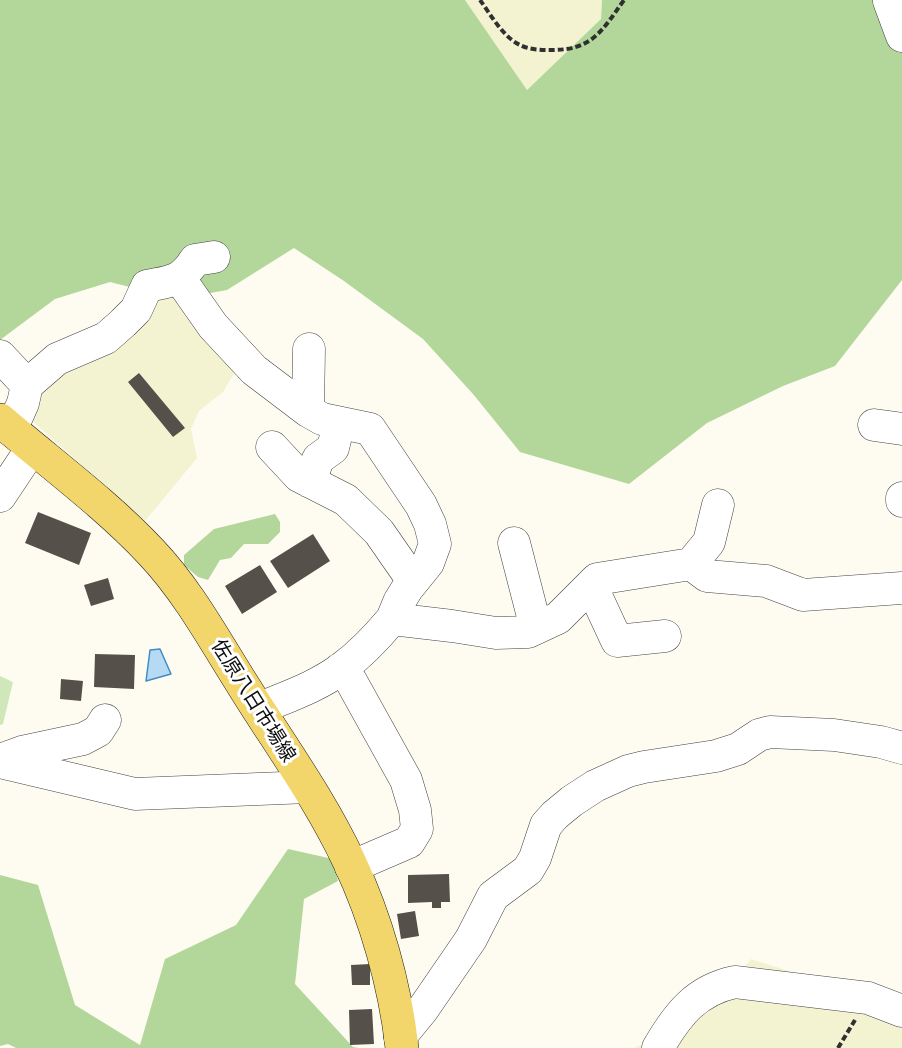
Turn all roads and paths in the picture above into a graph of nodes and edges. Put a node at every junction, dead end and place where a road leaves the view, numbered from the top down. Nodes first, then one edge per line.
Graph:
1 (480, 0) edge
2 (624, 0) edge
3 (889, 1) edge
4 (902, 36) edge
5 (214, 257) dead end
6 (180, 279) junction
7 (309, 349) dead end
8 (0, 356) edge
9 (27, 385) junction
10 (308, 411) junction
11 (339, 423) junction
12 (14, 433) edge
13 (272, 447) dead end
14 (310, 482) junction
15 (0, 496) edge
16 (718, 505) dead end
17 (514, 543) dead end
18 (691, 564) junction
19 (413, 581) junction
20 (591, 585) junction
21 (902, 588) edge
22 (392, 619) junction
23 (536, 628) junction
24 (651, 644) dead end
25 (340, 669) junction
26 (258, 709) junction
27 (105, 720) dead end
28 (902, 748) edge
29 (0, 761) edge
30 (308, 787) junction
31 (351, 867) junction
32 (899, 1003) edge
33 (401, 1043) edge
34 (658, 1048) edge

1 - 2 path
3 - 4 street
5 - 6 street
6 - 9 street
6 - 10 street
7 - 10 street
8 - 9 street
9 - 12 street
10 - 11 street
11 - 14 street
11 - 19 street
12 - 15 street
12 - 26 main road, 佐原八日市場線
13 - 14 street
14 - 19 street
16 - 18 street
17 - 23 street
18 - 20 street
18 - 21 street
19 - 22 street
20 - 23 street
20 - 24 street
22 - 23 street
22 - 25 street
25 - 26 street
25 - 31 street
26 - 30 main road, 佐原八日市場線
27 - 29 street
28 - 33 street
29 - 30 street
30 - 31 main road, 佐原八日市場線
31 - 33 main road, 佐原八日市場線
32 - 34 street

